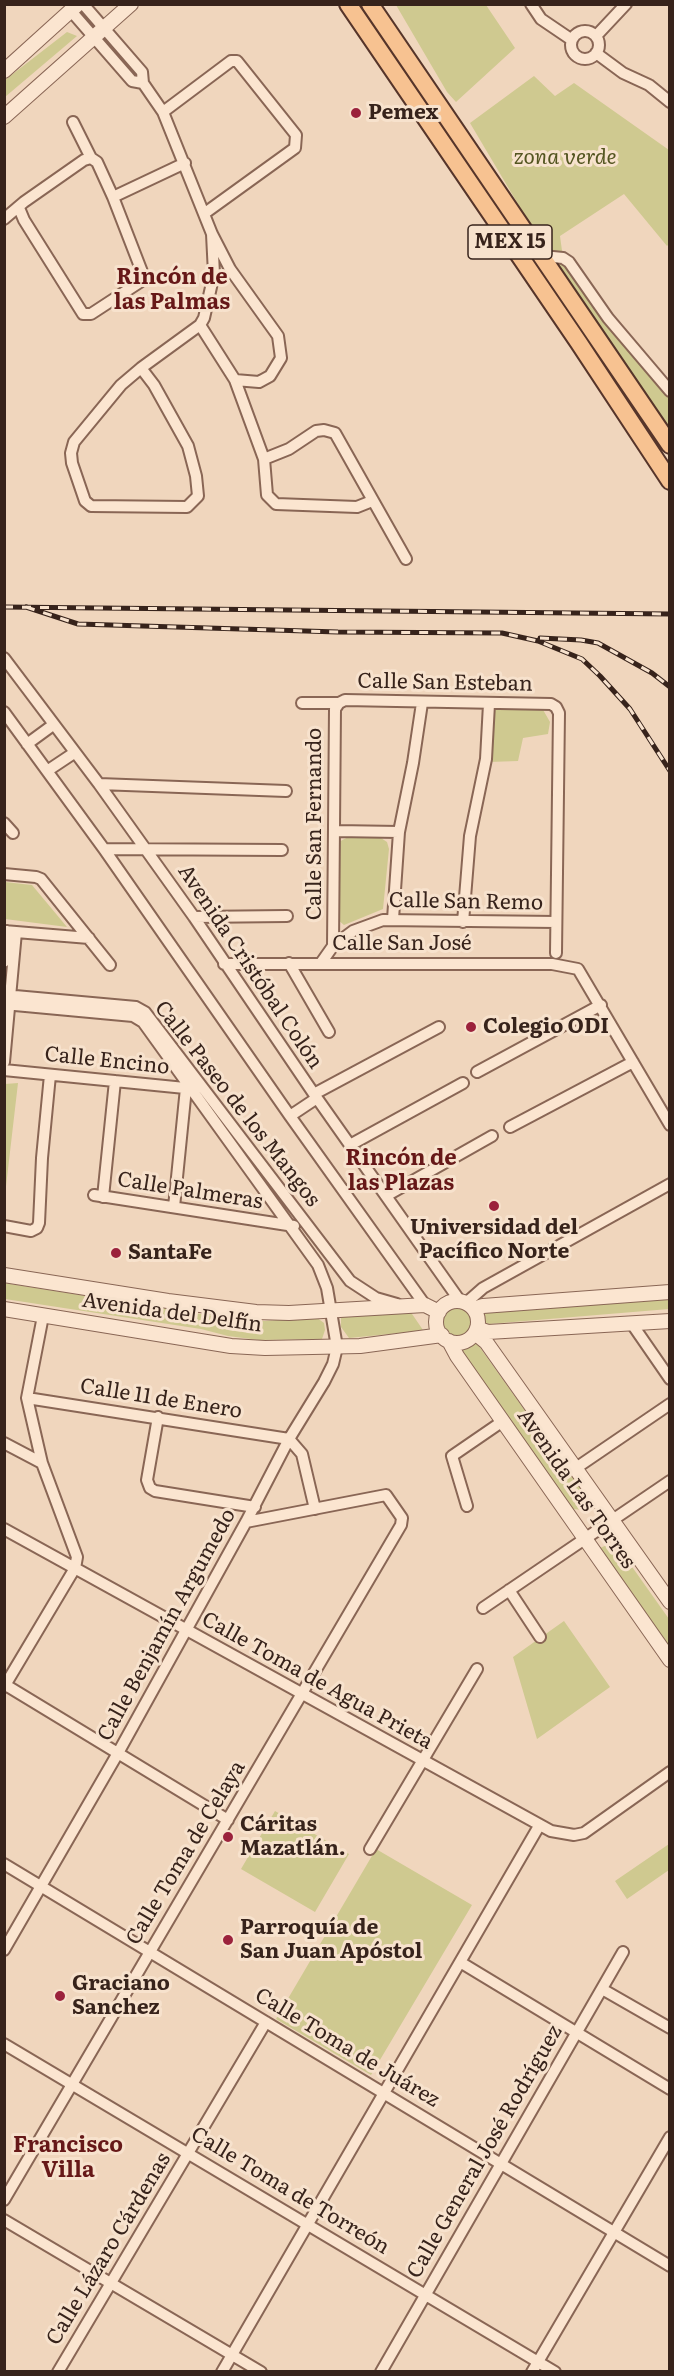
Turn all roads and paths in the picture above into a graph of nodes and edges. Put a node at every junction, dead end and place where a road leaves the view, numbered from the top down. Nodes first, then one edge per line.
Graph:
1 (131, 4) edge
2 (348, 4) edge
3 (370, 4) edge
4 (531, 4) edge
5 (626, 4) edge
6 (77, 7) edge
7 (599, 32) junction
8 (98, 33) junction
9 (572, 40) junction
10 (596, 53) junction
11 (4, 71) edge
12 (669, 102) edge
13 (163, 112) junction
14 (4, 117) edge
15 (73, 122) dead end
16 (91, 158) junction
17 (185, 163) junction
18 (113, 197) junction
19 (19, 208) junction
20 (205, 213) junction
21 (4, 219) edge
22 (212, 234) junction
23 (543, 256) junction
24 (230, 269) junction
25 (214, 274) junction
26 (201, 325) junction
27 (141, 368) junction
28 (235, 380) junction
29 (668, 383) edge
30 (669, 445) edge
31 (264, 459) junction
32 (669, 481) edge
33 (372, 501) junction
34 (406, 559) dead end
35 (4, 658) edge
36 (302, 703) dead end
37 (339, 703) junction
38 (422, 703) junction
39 (489, 704) junction
40 (4, 712) edge
41 (53, 725) junction
42 (27, 744) junction
43 (74, 753) junction
44 (47, 771) junction
45 (99, 784) junction
46 (286, 791) dead end
47 (4, 823) edge
48 (336, 831) junction
49 (399, 831) junction
50 (13, 833) dead end
51 (104, 849) junction
52 (145, 849) junction
53 (282, 850) dead end
54 (4, 874) edge
55 (287, 916) dead end
56 (194, 917) junction
57 (393, 919) junction
58 (463, 922) junction
59 (556, 922) junction
60 (9, 931) edge
61 (89, 938) junction
62 (333, 946) junction
63 (556, 953) dead end
64 (4, 962) edge
65 (289, 963) junction
66 (321, 963) junction
67 (225, 964) junction
68 (110, 965) dead end
69 (7, 1000) edge
70 (601, 1005) junction
71 (439, 1028) dead end
72 (329, 1032) dead end
73 (4, 1062) edge
74 (633, 1062) junction
75 (4, 1070) edge
76 (477, 1072) dead end
77 (50, 1075) junction
78 (115, 1081) junction
79 (463, 1083) dead end
80 (189, 1089) junction
81 (206, 1089) junction
82 (315, 1096) junction
83 (290, 1116) junction
84 (669, 1125) edge
85 (510, 1127) dead end
86 (492, 1136) dead end
87 (351, 1145) junction
88 (669, 1184) edge
89 (386, 1196) junction
90 (174, 1208) junction
91 (306, 1224) junction
92 (4, 1226) edge
93 (291, 1226) junction
94 (4, 1275) edge
95 (669, 1292) edge
96 (467, 1304) junction
97 (425, 1305) junction
98 (404, 1306) junction
99 (4, 1309) edge
100 (331, 1311) junction
101 (439, 1312) junction
102 (43, 1316) junction
103 (669, 1321) edge
104 (632, 1324) junction
105 (476, 1331) junction
106 (446, 1338) junction
107 (337, 1347) junction
108 (669, 1379) edge
109 (27, 1398) junction
110 (669, 1404) edge
111 (158, 1417) junction
112 (503, 1421) junction
113 (289, 1439) junction
114 (4, 1443) edge
115 (42, 1463) junction
116 (576, 1468) junction
117 (669, 1481) edge
118 (467, 1506) dead end
119 (255, 1507) junction
120 (315, 1509) junction
121 (612, 1520) junction
122 (246, 1522) junction
123 (4, 1529) edge
124 (585, 1539) junction
125 (75, 1568) junction
126 (509, 1590) junction
127 (669, 1602) edge
128 (483, 1608) dead end
129 (187, 1630) junction
130 (540, 1637) dead end
131 (669, 1660) edge
132 (477, 1669) dead end
133 (5, 1685) edge
134 (302, 1694) junction
135 (118, 1754) junction
136 (422, 1761) junction
137 (669, 1772) edge
138 (228, 1820) junction
139 (539, 1826) junction
140 (370, 1849) dead end
141 (4, 1864) edge
142 (42, 1886) junction
143 (4, 1950) edge
144 (150, 1952) junction
145 (623, 1952) dead end
146 (460, 1962) junction
147 (602, 1989) junction
148 (266, 2022) junction
149 (669, 2028) edge
150 (577, 2033) junction
151 (4, 2044) edge
152 (73, 2084) junction
153 (669, 2090) edge
154 (384, 2093) junction
155 (669, 2137) edge
156 (188, 2153) junction
157 (501, 2164) junction
158 (4, 2200) edge
159 (4, 2220) edge
160 (308, 2224) junction
161 (612, 2232) junction
162 (669, 2266) edge
163 (111, 2283) junction
164 (426, 2294) junction
165 (232, 2354) junction
166 (538, 2361) junction
167 (58, 2372) edge
168 (222, 2372) edge
169 (261, 2372) edge
170 (381, 2372) edge
171 (532, 2372) edge
172 (555, 2372) edge

1 - 8 street
2 - 32 main road, MEX 15
3 - 23 main road, MEX 15
4 - 9 street
5 - 7 street
6 - 8 street
6 - 11 street
7 - 9 street
7 - 10 street
8 - 13 street
8 - 14 street
9 - 10 street
10 - 12 street
13 - 17 street
13 - 20 street
15 - 16 street
16 - 18 street
16 - 19 street
17 - 18 street
17 - 20 street
18 - 19 street
19 - 21 street
20 - 22 street
22 - 24 street
22 - 25 street
23 - 29 street
23 - 30 main road, MEX 15
24 - 25 street
24 - 28 street
25 - 26 street
26 - 27 street
26 - 28 street
27 - 27 street
28 - 31 street
31 - 33 street
31 - 33 street
33 - 34 street
35 - 41 street, Avenida Cristóbal Colón
36 - 37 street, Calle San Esteban
37 - 38 street, Calle San Esteban
37 - 48 street, Calle San Fernando
38 - 39 street, Calle San Esteban
38 - 49 street
39 - 58 street
39 - 59 street, Calle San Esteban
40 - 42 street
41 - 42 street
41 - 43 street, Avenida Cristóbal Colón
42 - 44 street
43 - 44 street
43 - 45 street, Avenida Cristóbal Colón
44 - 51 street
45 - 46 street
45 - 52 street, Avenida Cristóbal Colón
47 - 50 street
48 - 49 street
48 - 62 street, Calle San Fernando
49 - 57 street
51 - 52 street
51 - 83 street
52 - 53 street
52 - 56 street, Avenida Cristóbal Colón
54 - 61 street
55 - 56 street
56 - 67 street, Avenida Cristóbal Colón
57 - 58 street, Calle San Remo
57 - 62 street, Calle San Remo
58 - 59 street, Calle San Remo
59 - 63 street, Calle San Esteban
60 - 61 street
60 - 64 street
60 - 69 street
61 - 68 street
62 - 66 street, Calle San Remo
65 - 66 street, Calle San José
65 - 67 street, Calle San José
65 - 72 street
66 - 70 street, Calle San José
67 - 82 street, Avenida Cristóbal Colón
69 - 73 street
69 - 80 street, Calle Paseo de los Mangos
69 - 81 street, Calle Paseo de los Mangos
70 - 74 street
70 - 76 street
71 - 82 street
74 - 84 street
74 - 85 street
75 - 77 street, Calle Encino
77 - 78 street, Calle Encino
77 - 92 street
78 - 80 street, Calle Encino
78 - 90 street, Calle Palmeras
79 - 87 street
80 - 81 street, Calle Encino
80 - 90 street
80 - 93 street, Calle Paseo de los Mangos
81 - 91 street, Calle Paseo de los Mangos
82 - 83 street
82 - 87 street, Avenida Cristóbal Colón
83 - 97 street
86 - 89 street
87 - 89 street, Avenida Cristóbal Colón
88 - 96 street
89 - 96 street, Avenida Cristóbal Colón
90 - 93 street, Calle Palmeras
91 - 93 street, Calle Palmeras
91 - 98 street, Calle Paseo de los Mangos
93 - 100 street, Calle Paseo de los Mangos
94 - 100 street, Avenida del Delfín
95 - 96 street
96 - 101 street
96 - 105 street
97 - 98 street, Avenida del Delfín
97 - 101 street, Avenida del Delfín
98 - 100 street, Avenida del Delfín
99 - 102 street, Avenida del Delfín
100 - 107 street, Calle Benjamín Argumedo
101 - 106 street
102 - 107 street, Avenida del Delfín
102 - 109 street
103 - 104 street
104 - 105 street
104 - 108 street
105 - 106 street
105 - 116 street, Avenida Las Torres
106 - 107 street, Avenida del Delfín
106 - 112 street, Avenida Las Torres
107 - 113 street, Calle Benjamín Argumedo
109 - 111 street, Calle 11 de Enero
109 - 115 street
110 - 116 street
111 - 113 street, Calle 11 de Enero
111 - 119 street
112 - 118 street
112 - 124 street, Avenida Las Torres
113 - 119 street, Calle Benjamín Argumedo
113 - 120 street
114 - 115 street
115 - 125 street
116 - 121 street, Avenida Las Torres
117 - 121 street
119 - 122 street, Calle Benjamín Argumedo
120 - 122 street
120 - 134 street, Calle Toma de Celaya
121 - 124 street
121 - 127 street, Avenida Las Torres
122 - 129 street, Calle Benjamín Argumedo
123 - 125 street, Calle Toma de Agua Prieta
124 - 126 street
124 - 131 street, Avenida Las Torres
125 - 129 street, Calle Toma de Agua Prieta
125 - 133 street
126 - 128 street
126 - 130 street
129 - 134 street, Calle Toma de Agua Prieta
129 - 135 street, Calle Benjamín Argumedo
132 - 136 street
133 - 135 street
134 - 136 street, Calle Toma de Agua Prieta
134 - 138 street, Calle Toma de Celaya
135 - 138 street
135 - 142 street, Calle Benjamín Argumedo
136 - 139 street, Calle Toma de Agua Prieta
136 - 140 street
137 - 139 street, Calle Toma de Agua Prieta
138 - 144 street, Calle Toma de Celaya
139 - 146 street
141 - 142 street, Calle Toma de Juárez
142 - 143 street, Calle Benjamín Argumedo
142 - 144 street, Calle Toma de Juárez
144 - 148 street, Calle Toma de Juárez
144 - 152 street, Calle Toma de Celaya
145 - 147 street, Calle General José Rodríguez
146 - 150 street
146 - 154 street
147 - 149 street
147 - 150 street, Calle General José Rodríguez
148 - 154 street, Calle Toma de Juárez
148 - 156 street, Calle Lázaro Cárdenas
150 - 153 street
150 - 157 street, Calle General José Rodríguez
151 - 152 street, Calle Toma de Torreón
152 - 156 street, Calle Toma de Torreón
152 - 158 street, Calle Toma de Celaya
154 - 157 street, Calle Toma de Juárez
154 - 160 street
155 - 161 street
156 - 160 street, Calle Toma de Torreón
156 - 163 street, Calle Lázaro Cárdenas
157 - 161 street, Calle Toma de Juárez
157 - 164 street, Calle General José Rodríguez
159 - 163 street
160 - 164 street, Calle Toma de Torreón
160 - 165 street
161 - 162 street, Calle Toma de Juárez
161 - 166 street
163 - 165 street
163 - 167 street, Calle Lázaro Cárdenas
164 - 166 street, Calle Toma de Torreón
164 - 170 street, Calle General José Rodríguez
165 - 168 street
165 - 169 street
166 - 171 street
166 - 172 street, Calle Toma de Torreón

